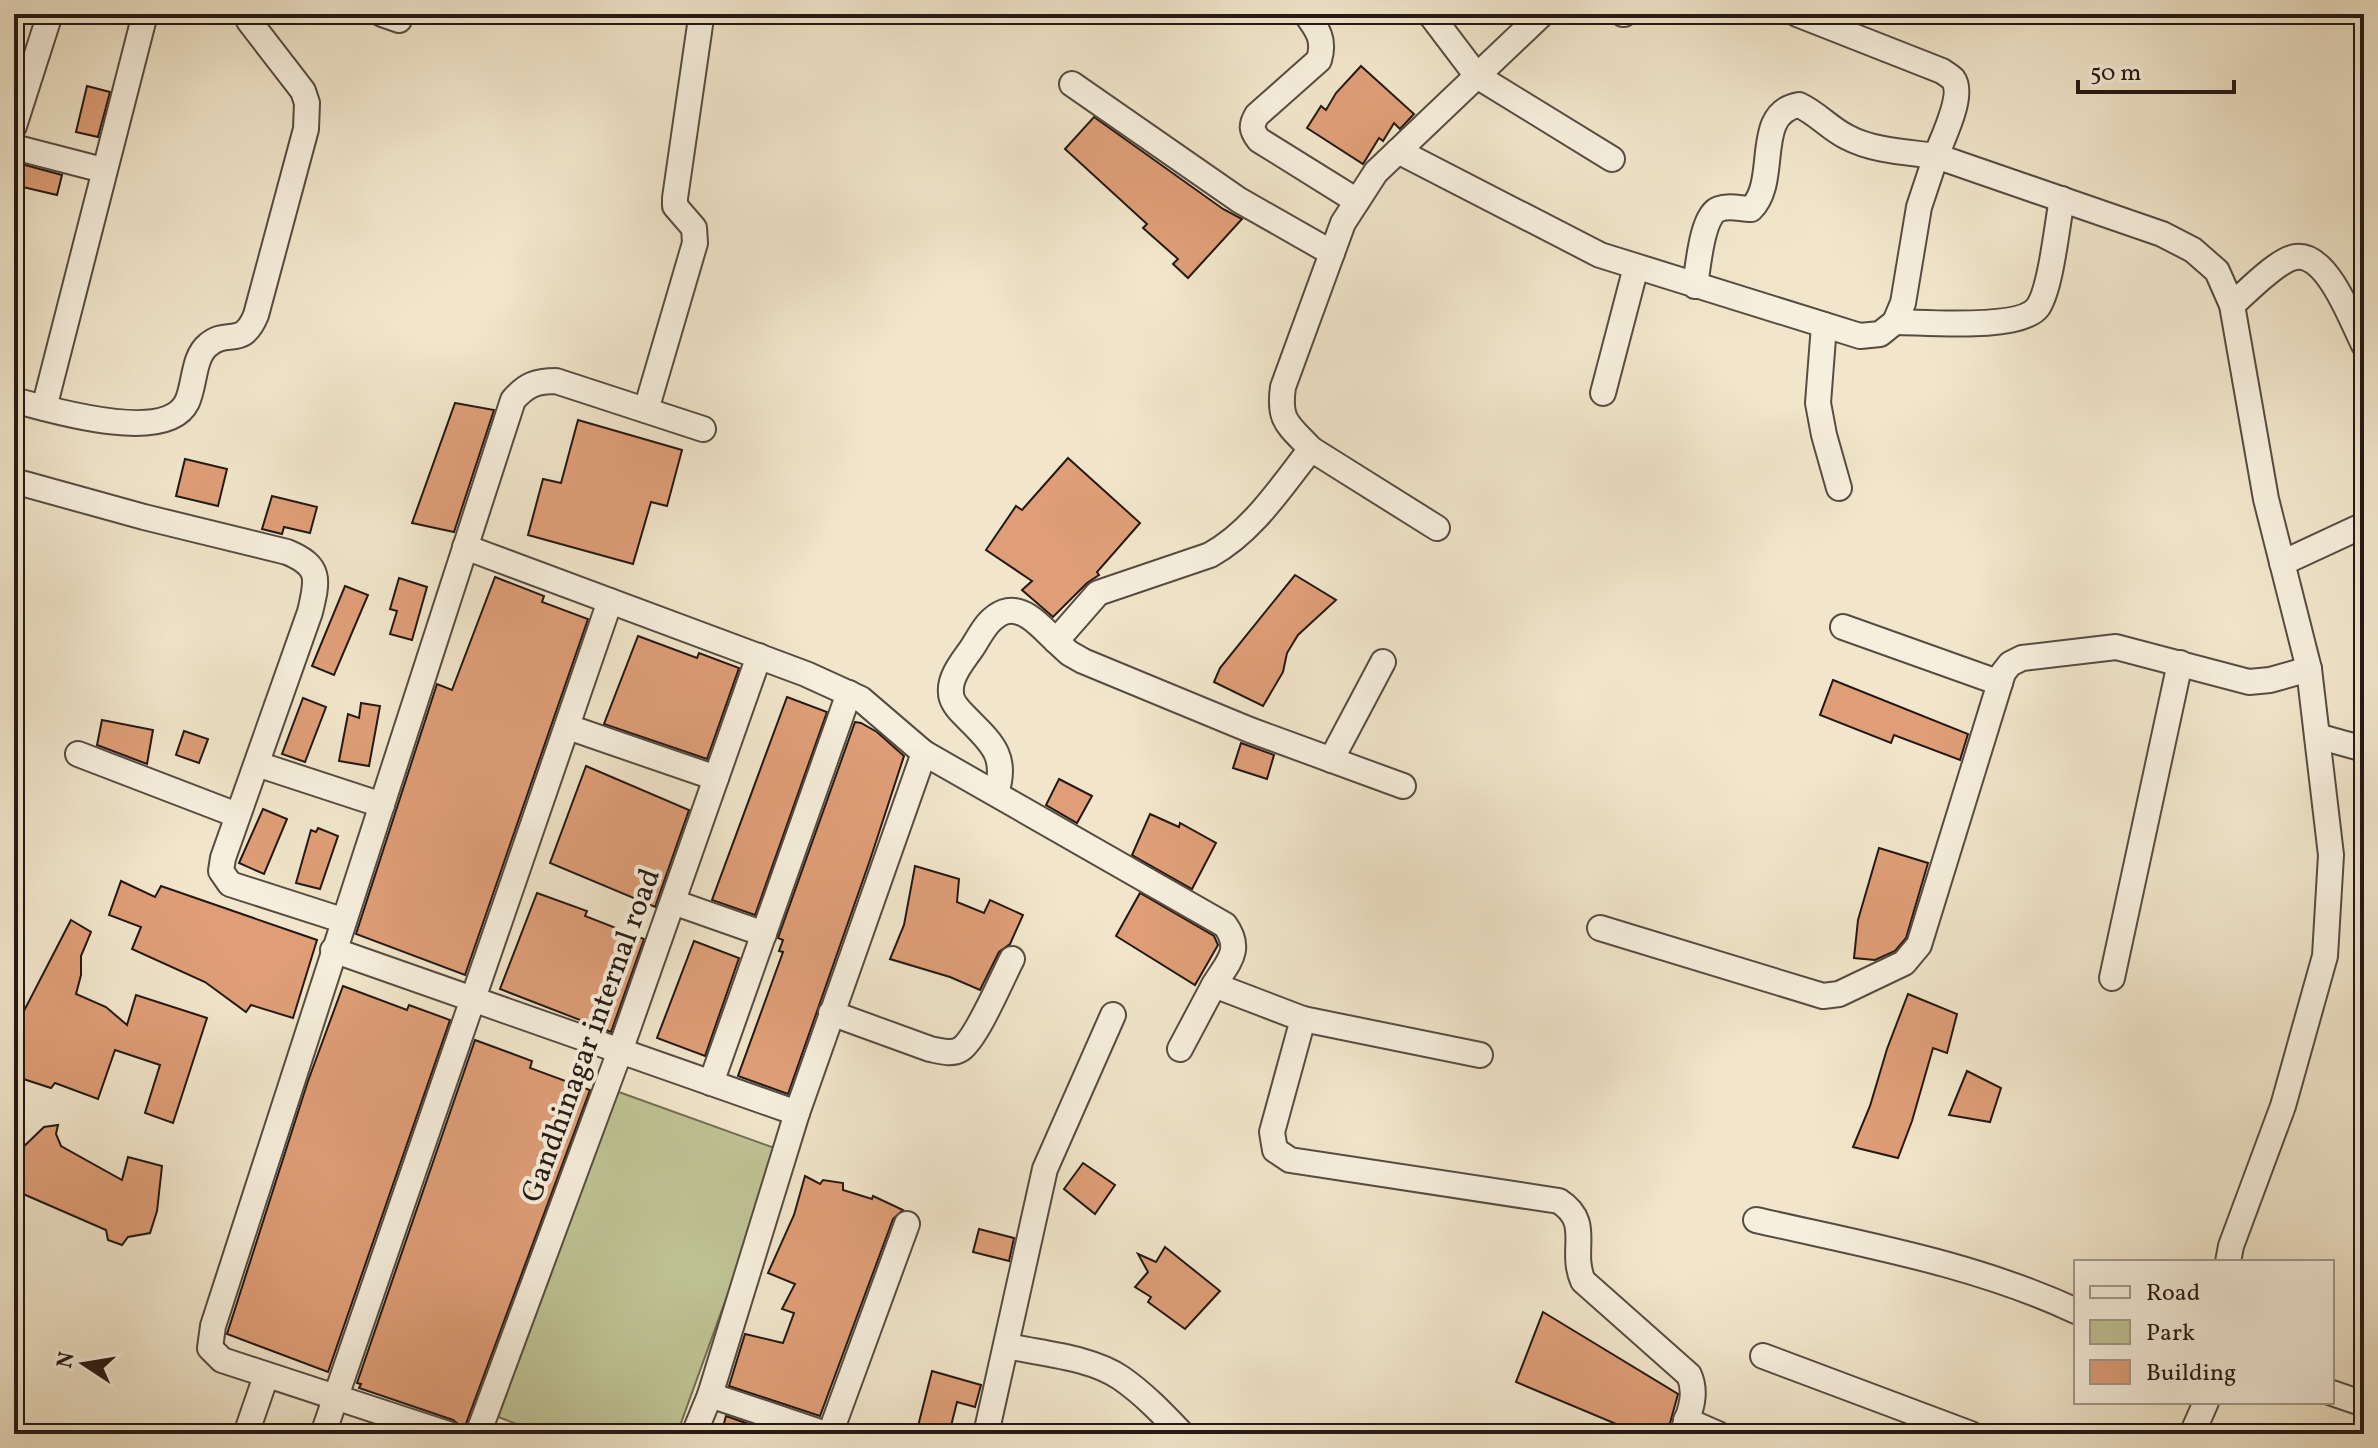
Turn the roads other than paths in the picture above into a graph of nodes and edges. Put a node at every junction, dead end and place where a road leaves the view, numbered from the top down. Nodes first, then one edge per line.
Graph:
1 (50, 14) edge
2 (145, 14) edge
3 (247, 14) edge
4 (1306, 14) edge
5 (1430, 14) edge
6 (1542, 14) edge
7 (1797, 14) edge
8 (700, 25) dead end
9 (1477, 76) junction
10 (1072, 84) dead end
11 (14, 126) edge
12 (14, 147) edge
13 (1398, 151) junction
14 (1936, 156) junction
15 (1612, 159) dead end
16 (103, 170) junction
17 (2062, 199) junction
18 (1357, 201) junction
19 (1332, 253) junction
20 (1636, 267) junction
21 (1695, 286) junction
22 (2232, 305) junction
23 (1895, 322) junction
24 (1824, 325) junction
25 (2364, 345) edge
26 (1603, 393) dead end
27 (14, 400) edge
28 (44, 408) junction
29 (646, 410) junction
30 (703, 429) dead end
31 (1311, 449) junction
32 (14, 481) edge
33 (1839, 488) dead end
34 (2364, 525) edge
35 (1437, 528) dead end
36 (465, 547) junction
37 (2282, 563) junction
38 (610, 601) junction
39 (1843, 627) dead end
40 (1056, 641) junction
41 (759, 656) junction
42 (1383, 662) dead end
43 (2180, 663) junction
44 (2309, 669) junction
45 (2000, 683) junction
46 (849, 693) junction
47 (568, 727) junction
48 (2317, 736) junction
49 (2364, 749) edge
50 (924, 753) junction
51 (78, 754) dead end
52 (1331, 760) junction
53 (257, 764) junction
54 (716, 778) junction
55 (1403, 786) dead end
56 (996, 793) junction
57 (382, 805) junction
58 (237, 815) junction
59 (673, 902) junction
60 (342, 920) junction
61 (1600, 928) dead end
62 (764, 934) junction
63 (333, 950) junction
64 (1012, 959) dead end
65 (2112, 978) dead end
66 (1214, 985) junction
67 (475, 999) junction
68 (831, 1013) junction
69 (1113, 1015) dead end
70 (1303, 1019) junction
71 (1180, 1049) dead end
72 (620, 1051) junction
73 (1480, 1055) dead end
74 (711, 1083) junction
75 (797, 1113) junction
76 (1756, 1220) dead end
77 (907, 1224) dead end
78 (2228, 1260) edge
79 (2074, 1310) edge
80 (1007, 1346) junction
81 (1763, 1356) dead end
82 (266, 1376) junction
83 (2334, 1394) edge
84 (710, 1395) junction
85 (335, 1397) junction
86 (2205, 1404) edge
87 (2364, 1404) edge
88 (1684, 1427) edge
89 (246, 1434) edge
90 (323, 1434) edge
91 (448, 1434) edge
92 (478, 1434) edge
93 (694, 1434) edge
94 (828, 1434) edge
95 (986, 1434) edge
96 (1182, 1434) edge
97 (1718, 1434) edge
98 (1971, 1434) edge
99 (2192, 1434) edge

1 - 11 street
2 - 16 street
3 - 28 street
4 - 18 street
5 - 9 street
6 - 9 street
7 - 14 street
8 - 29 street
9 - 13 street
9 - 15 street
10 - 19 street
12 - 16 street
13 - 18 street
13 - 20 street
14 - 17 street
14 - 21 street
14 - 23 street
16 - 28 street
17 - 22 street
17 - 23 street
18 - 19 street
19 - 31 street
20 - 21 street
20 - 26 street
21 - 24 street
22 - 25 street
22 - 37 street
23 - 24 street
24 - 33 street
27 - 28 street
29 - 30 street
29 - 36 street
31 - 35 street
31 - 40 street
32 - 53 street
34 - 37 street
36 - 38 street
36 - 57 street
37 - 44 street
38 - 41 street
38 - 47 street
39 - 45 street
40 - 52 street
40 - 56 street
41 - 46 street
41 - 54 street, Gandhinagar internal road
42 - 52 street
43 - 44 street
43 - 45 street
43 - 65 street
44 - 48 street
45 - 61 street
46 - 50 street
46 - 62 street
47 - 54 street
47 - 67 street
48 - 49 street
48 - 78 street
50 - 56 street
50 - 68 street
51 - 58 street
52 - 55 street
53 - 57 street
53 - 58 street
54 - 59 street, Gandhinagar internal road
56 - 66 street
57 - 60 street
58 - 60 street
59 - 62 street
59 - 72 street, Gandhinagar internal road
60 - 63 street
62 - 74 street
63 - 67 street
63 - 82 street
64 - 68 street
66 - 70 street
66 - 71 street
67 - 72 street
67 - 85 street
68 - 75 street
69 - 80 street
70 - 73 street
70 - 88 street
72 - 74 street
72 - 92 street, Gandhinagar internal road
74 - 75 street
75 - 84 street
76 - 79 street
77 - 94 street
80 - 95 street
80 - 96 street
81 - 98 street
82 - 85 street
82 - 89 street
83 - 87 street
84 - 93 street
84 - 94 street
85 - 90 street
85 - 91 street
86 - 99 street
88 - 97 street

